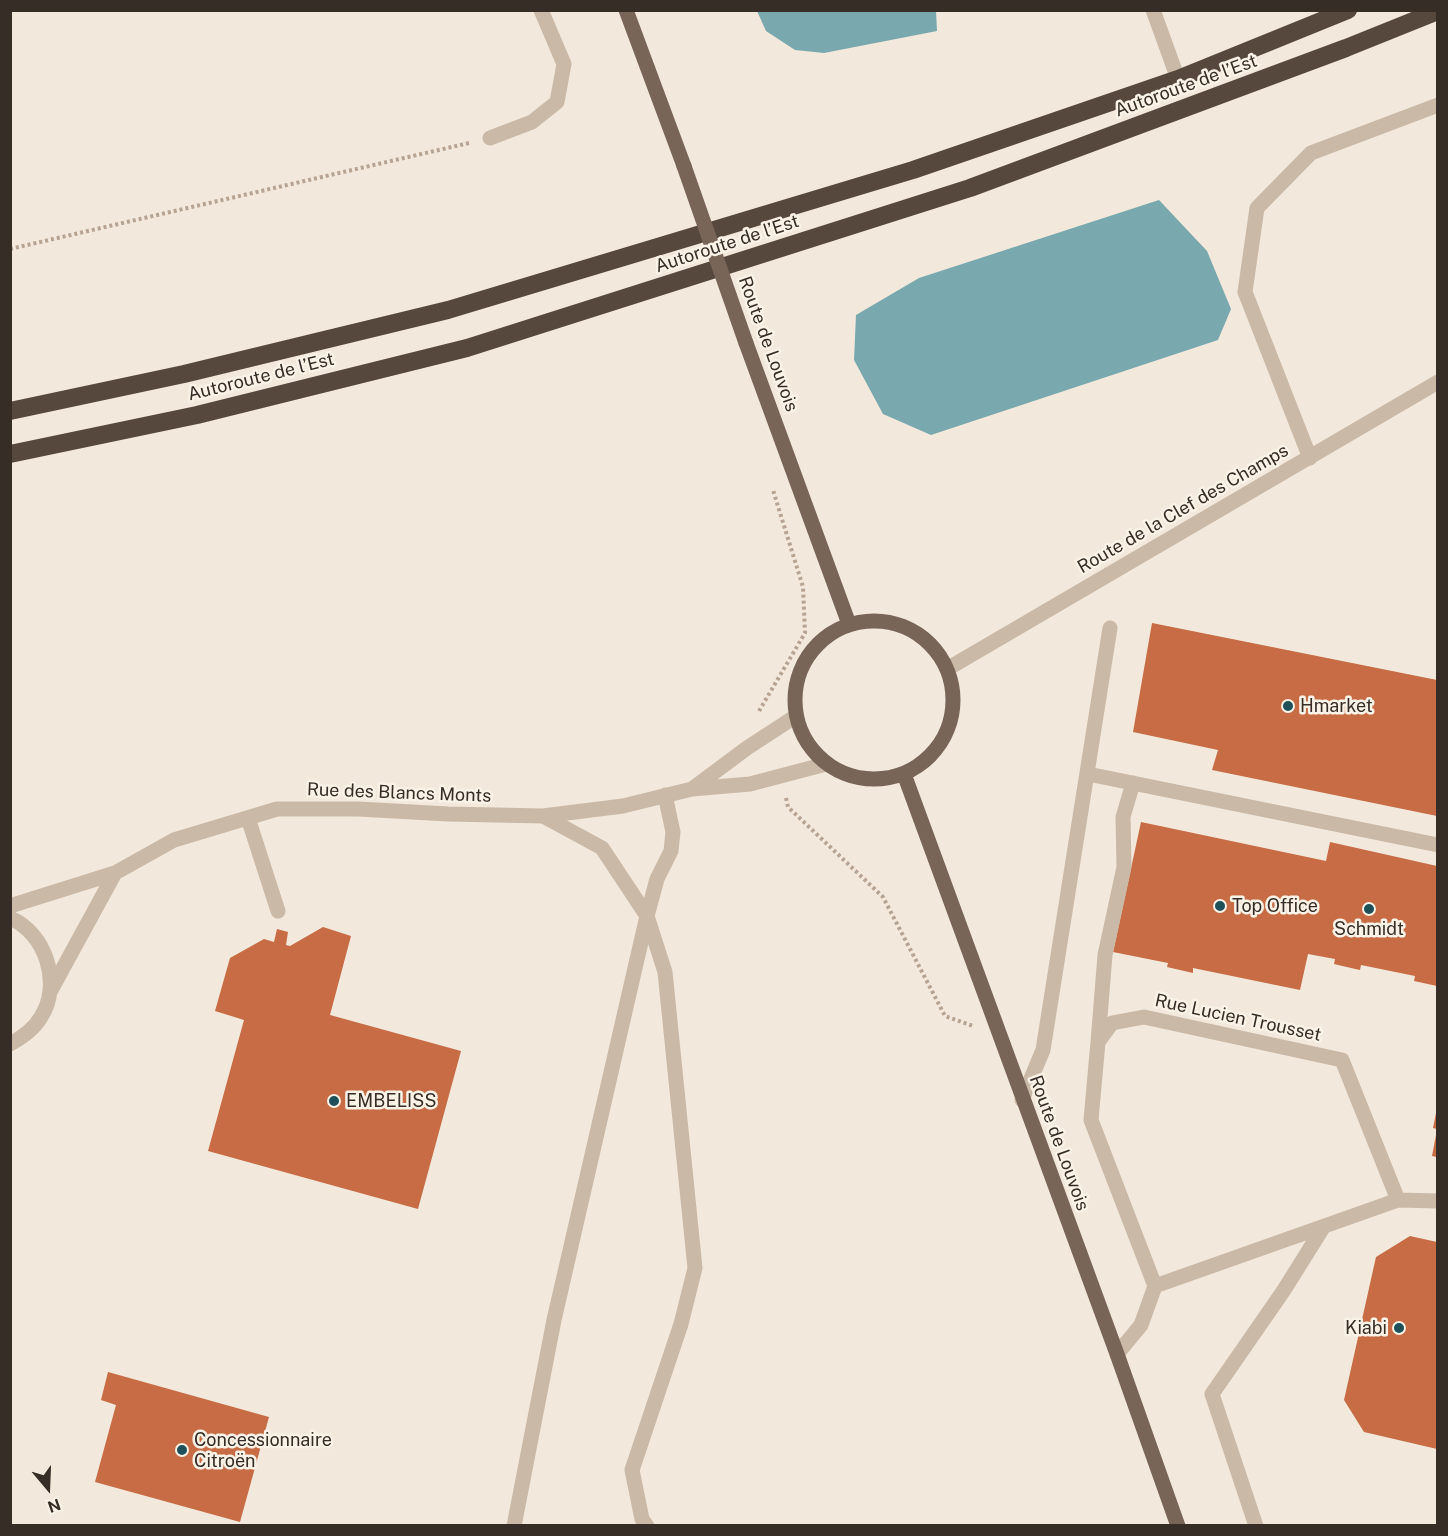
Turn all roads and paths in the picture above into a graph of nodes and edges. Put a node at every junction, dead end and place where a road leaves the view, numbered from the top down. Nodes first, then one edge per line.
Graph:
1 (541, 10) edge
2 (626, 10) edge
3 (1153, 10) edge
4 (1348, 10) edge
5 (1437, 11) edge
6 (1178, 79) junction
7 (1437, 105) edge
8 (490, 138) joint
9 (10, 249) edge
10 (1437, 382) edge
11 (10, 411) edge
12 (10, 454) edge
13 (1310, 458) junction
14 (771, 484) dead end
15 (849, 624) junction
16 (1110, 628) dead end
17 (947, 669) junction
18 (796, 716) junction
19 (764, 737) junction
20 (826, 764) junction
21 (904, 774) junction
22 (1088, 774) junction
23 (781, 776) junction
24 (1133, 783) junction
25 (692, 789) junction
26 (665, 795) junction
27 (543, 816) junction
28 (248, 818) junction
29 (1437, 845) edge
30 (115, 873) junction
31 (10, 906) edge
32 (278, 911) dead end
33 (647, 916) junction
34 (10, 918) edge
35 (50, 992) junction
36 (999, 1036) junction
37 (1098, 1042) junction
38 (10, 1044) edge
39 (1022, 1100) junction
40 (1398, 1200) junction
41 (1437, 1201) edge
42 (1324, 1226) junction
43 (1155, 1286) junction
44 (1117, 1354) junction
45 (514, 1526) edge
46 (647, 1526) edge
47 (1178, 1526) edge
48 (1256, 1526) edge

1 - 8 street
2 - 15 main road, Route de Louvois, bridge
3 - 6 street
4 - 6 highway, Autoroute de l’Est
5 - 12 highway, Autoroute de l’Est
6 - 11 highway, Autoroute de l’Est
7 - 13 street
8 - 9 path
10 - 13 street, Route de la Clef des Champs
13 - 17 street, Route de la Clef des Champs
14 - 19 path
15 - 17 main road
15 - 18 main road
16 - 22 street
17 - 21 main road
18 - 19 street, Rue des Blancs Monts
18 - 20 main road
19 - 25 street, Rue des Blancs Monts
20 - 21 main road
20 - 23 street, Rue des Blancs Monts
21 - 36 main road, Route de Louvois
22 - 24 street
22 - 39 street
23 - 25 street, Rue des Blancs Monts
23 - 36 path
24 - 29 street
24 - 37 street
25 - 26 street, Rue des Blancs Monts
26 - 27 street, Rue des Blancs Monts
26 - 33 street
27 - 28 street, Rue des Blancs Monts
27 - 33 street
28 - 30 street, Rue des Blancs Monts
28 - 32 street
30 - 31 street, Rue des Blancs Monts
30 - 35 street
33 - 45 street
33 - 46 street
34 - 35 street
35 - 38 street
36 - 39 main road, Route de Louvois
37 - 40 street, Rue Lucien Trousset
37 - 43 street
39 - 44 main road, Route de Louvois
40 - 41 street
40 - 42 street
42 - 43 street
42 - 48 street
43 - 44 street
44 - 47 main road, Route de Louvois

